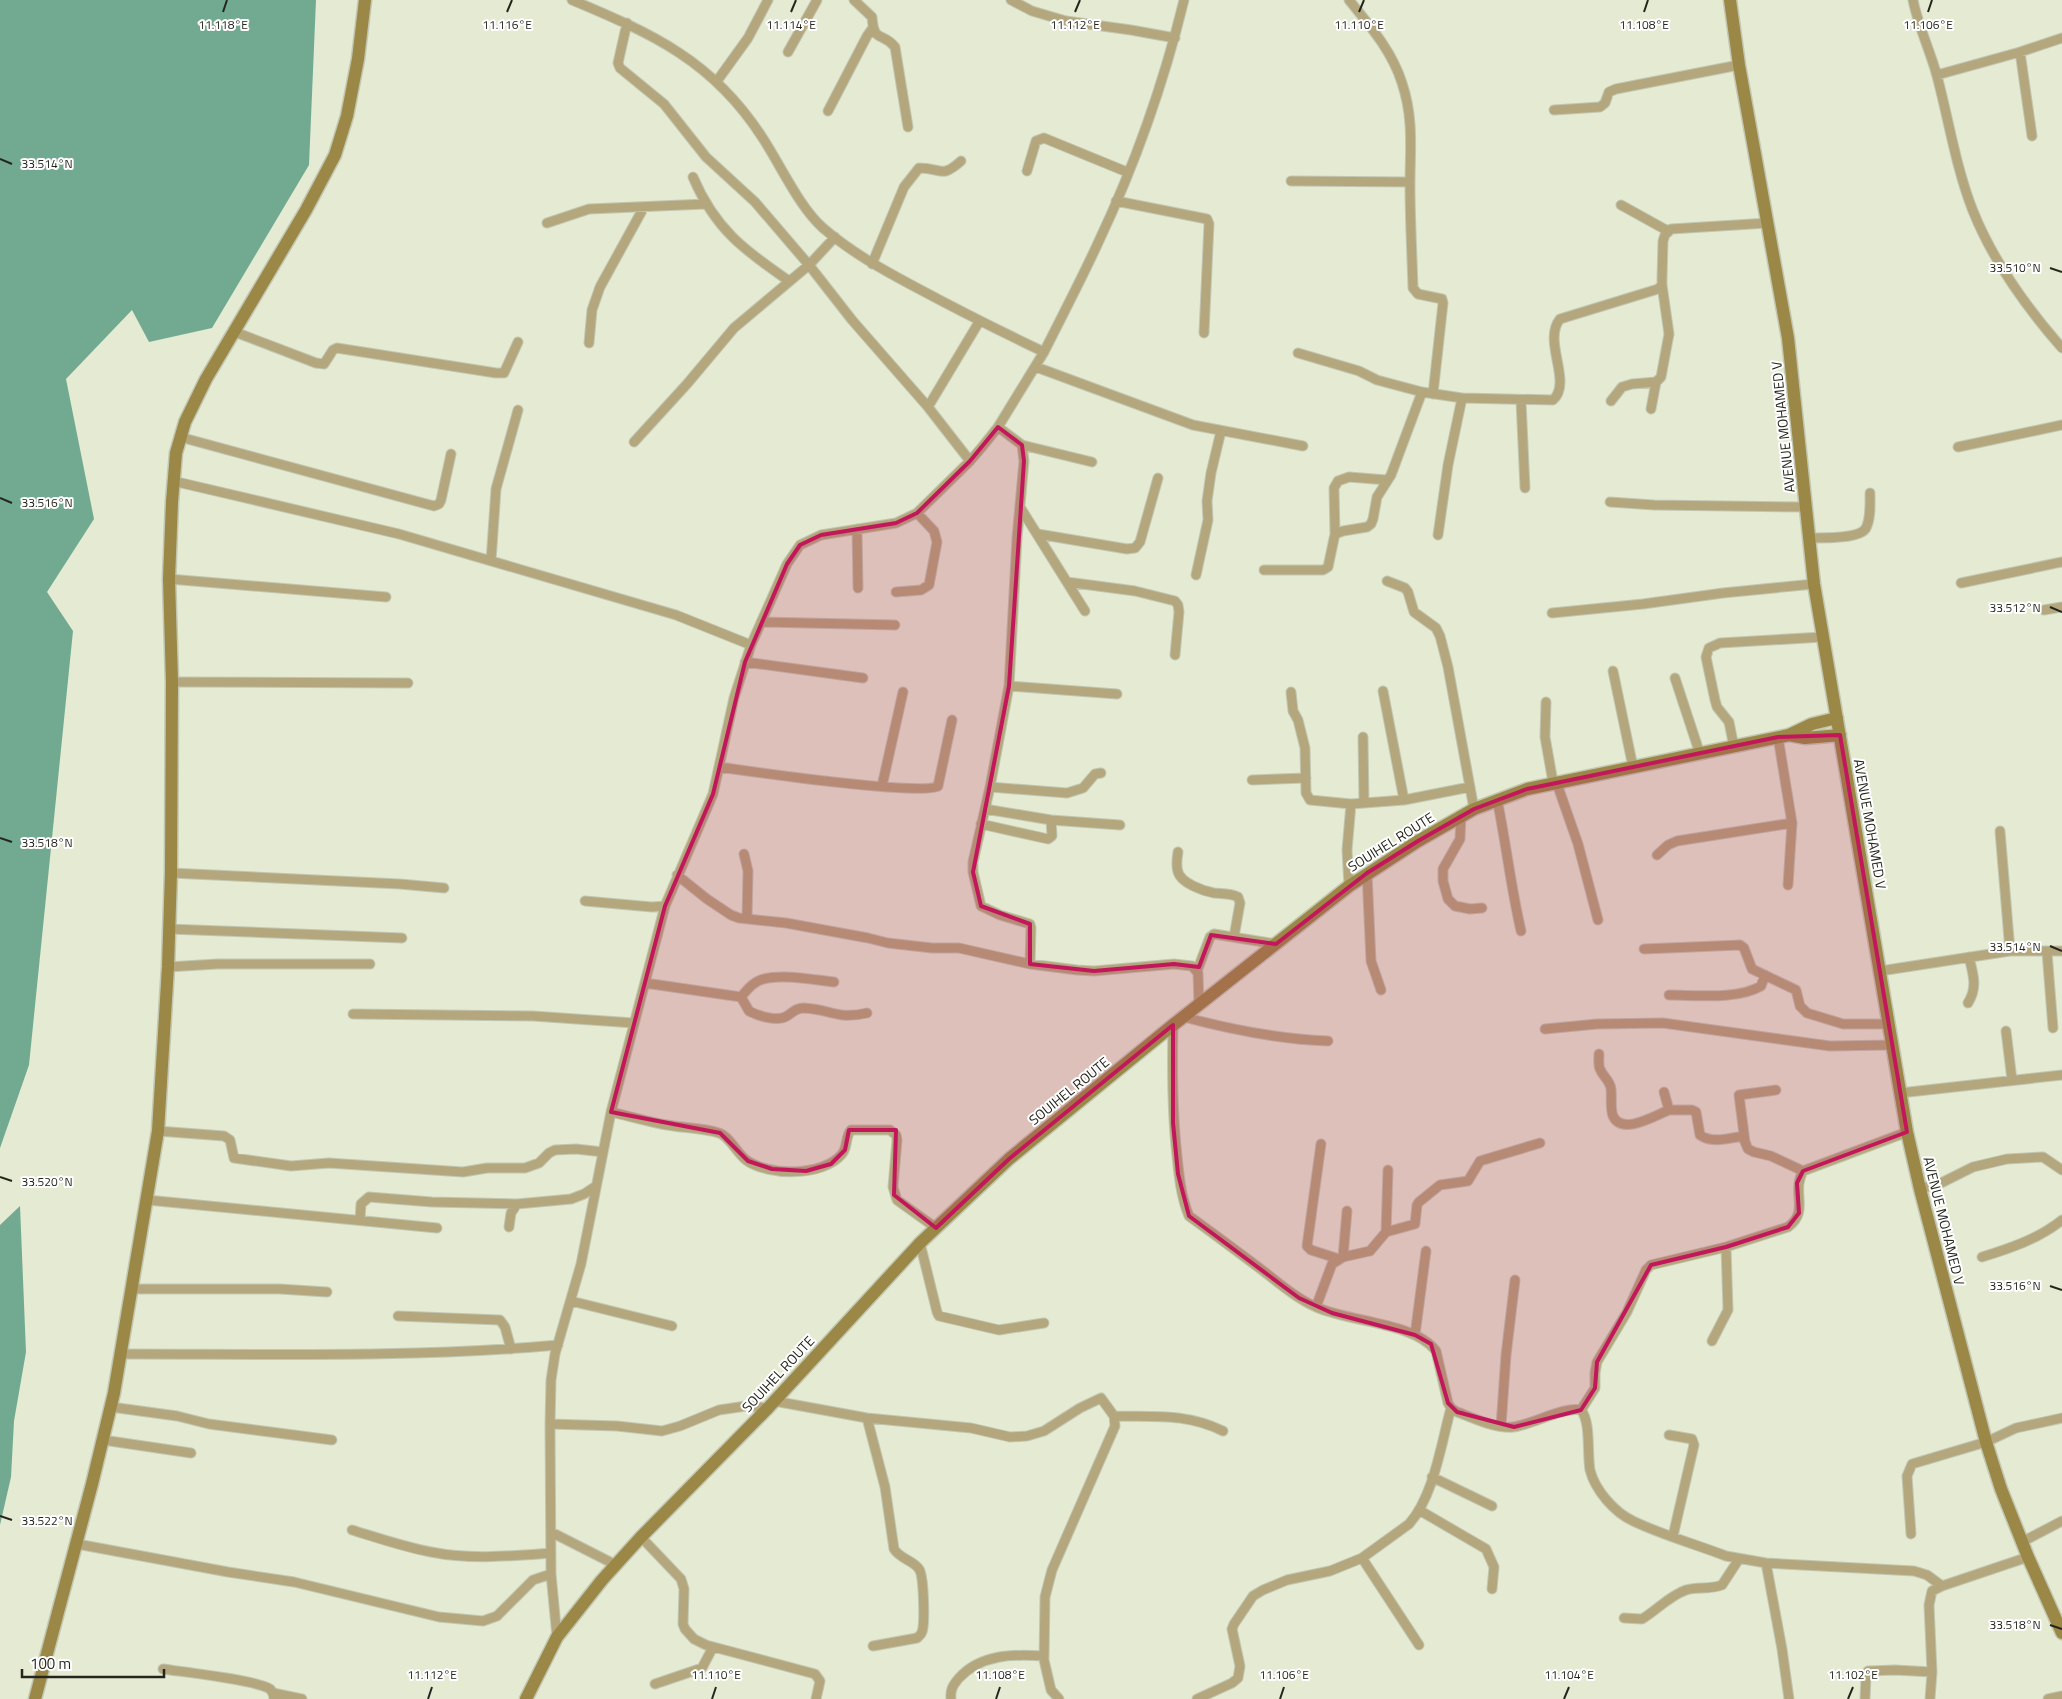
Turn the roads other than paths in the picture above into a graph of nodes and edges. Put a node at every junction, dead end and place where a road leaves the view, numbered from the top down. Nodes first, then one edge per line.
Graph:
1 (365, 0) edge
2 (572, 0) edge
3 (768, 0) edge
4 (817, 0) edge
5 (854, 0) edge
6 (1011, 0) edge
7 (1184, 0) edge
8 (1349, 0) edge
9 (1730, 0) edge
10 (1913, 0) edge
11 (627, 23) junction
12 (872, 29) junction
13 (1175, 38) junction
14 (2062, 38) edge
15 (788, 52) dead end
16 (2020, 52) junction
17 (1739, 65) junction
18 (1936, 75) junction
19 (717, 81) junction
20 (1554, 110) dead end
21 (828, 111) dead end
22 (908, 127) dead end
23 (2032, 136) dead end
24 (961, 161) dead end
25 (1027, 171) dead end
26 (1128, 172) junction
27 (693, 177) dead end
28 (1291, 182) dead end
29 (1410, 182) junction
30 (1116, 201) junction
31 (706, 204) junction
32 (1621, 205) dead end
33 (644, 207) junction
34 (547, 223) dead end
35 (1768, 223) junction
36 (1668, 231) junction
37 (835, 237) junction
38 (809, 264) junction
39 (872, 264) junction
40 (789, 281) junction
41 (1662, 285) junction
42 (980, 322) junction
43 (235, 332) junction
44 (1204, 333) dead end
45 (518, 342) dead end
46 (590, 343) dead end
47 (2062, 348) edge
48 (1044, 352) junction
49 (1298, 353) dead end
50 (1036, 368) junction
51 (1656, 382) junction
52 (1422, 392) junction
53 (1433, 394) junction
54 (1462, 398) junction
55 (1522, 401) junction
56 (1611, 401) dead end
57 (928, 407) junction
58 (1651, 409) dead end
59 (518, 410) dead end
60 (2062, 425) edge
61 (998, 427) junction
62 (1221, 431) junction
63 (180, 437) junction
64 (634, 442) dead end
65 (1022, 445) junction
66 (1303, 446) dead end
67 (1958, 447) dead end
68 (452, 454) dead end
69 (970, 461) junction
70 (1092, 462) dead end
71 (1158, 478) dead end
72 (1387, 480) junction
73 (173, 481) junction
74 (1524, 488) dead end
75 (1870, 493) dead end
76 (1610, 502) dead end
77 (1020, 507) junction
78 (1806, 507) junction
79 (917, 513) junction
80 (857, 530) junction
81 (1038, 534) junction
82 (1335, 534) junction
83 (1438, 535) dead end
84 (1810, 538) junction
85 (491, 561) junction
86 (2062, 562) edge
87 (1264, 570) dead end
88 (1196, 575) dead end
89 (169, 579) junction
90 (1067, 582) junction
91 (1387, 582) dead end
92 (1961, 583) dead end
93 (1814, 584) junction
94 (858, 588) dead end
95 (896, 592) dead end
96 (386, 597) dead end
97 (2062, 607) edge
98 (2044, 610) dead end
99 (1085, 611) dead end
100 (1552, 613) dead end
101 (761, 622) junction
102 (895, 625) dead end
103 (1823, 637) junction
104 (751, 645) junction
105 (1175, 655) dead end
106 (746, 662) junction
107 (1613, 671) dead end
108 (863, 678) dead end
109 (1675, 678) dead end
110 (172, 682) junction
111 (408, 683) dead end
112 (1009, 686) junction
113 (1383, 691) dead end
114 (902, 692) dead end
115 (1290, 692) dead end
116 (1117, 694) dead end
117 (1546, 702) dead end
118 (1837, 718) junction
119 (952, 720) dead end
120 (1840, 735) junction
121 (1784, 736) junction
122 (1363, 737) dead end
123 (1734, 747) junction
124 (1700, 754) junction
125 (719, 767) junction
126 (1633, 767) junction
127 (1101, 773) dead end
128 (1306, 778) junction
129 (1252, 780) dead end
130 (1554, 782) junction
131 (882, 786) junction
132 (990, 787) junction
133 (1470, 787) junction
134 (1404, 800) junction
135 (1497, 800) junction
136 (1364, 803) junction
137 (1350, 804) junction
138 (1474, 809) junction
139 (985, 810) junction
140 (1461, 816) junction
141 (1051, 820) junction
142 (1792, 823) junction
143 (981, 824) junction
144 (1120, 824) dead end
145 (2000, 831) dead end
146 (1178, 852) dead end
147 (744, 854) dead end
148 (1657, 855) dead end
149 (171, 873) junction
150 (1367, 873) junction
151 (677, 875) junction
152 (1788, 885) dead end
153 (1349, 886) junction
154 (444, 888) dead end
155 (586, 901) dead end
156 (665, 906) junction
157 (1482, 908) dead end
158 (747, 918) junction
159 (1598, 920) dead end
160 (169, 929) junction
161 (1521, 931) dead end
162 (1234, 937) junction
163 (402, 938) dead end
164 (1276, 944) junction
165 (1644, 949) dead end
166 (2010, 951) junction
167 (2062, 951) edge
168 (2048, 952) junction
169 (1969, 957) junction
170 (370, 964) dead end
171 (1030, 964) junction
172 (168, 967) junction
173 (1198, 971) junction
174 (1880, 971) junction
175 (1765, 975) junction
176 (834, 982) dead end
177 (645, 983) junction
178 (1381, 990) dead end
179 (1669, 995) dead end
180 (741, 997) junction
181 (1968, 1003) dead end
182 (1199, 1005) junction
183 (866, 1013) dead end
184 (353, 1014) dead end
185 (1184, 1017) junction
186 (634, 1023) junction
187 (1889, 1024) junction
188 (1173, 1026) junction
189 (1545, 1028) dead end
190 (2053, 1028) dead end
191 (2006, 1031) dead end
192 (1328, 1041) dead end
193 (1892, 1045) junction
194 (1599, 1054) dead end
195 (2062, 1075) edge
196 (2012, 1080) junction
197 (1776, 1090) dead end
198 (1664, 1092) dead end
199 (1900, 1093) junction
200 (1669, 1110) junction
201 (611, 1112) junction
202 (158, 1131) junction
203 (1907, 1132) junction
204 (1744, 1136) junction
205 (1540, 1143) dead end
206 (1321, 1144) dead end
207 (602, 1152) junction
208 (1388, 1170) dead end
209 (2062, 1170) edge
210 (1803, 1171) junction
211 (596, 1186) junction
212 (1920, 1189) junction
213 (147, 1200) junction
214 (517, 1204) junction
215 (1347, 1211) dead end
216 (360, 1220) junction
217 (2062, 1220) edge
218 (509, 1227) dead end
219 (437, 1228) dead end
220 (936, 1228) junction
221 (1386, 1232) junction
222 (920, 1243) junction
223 (1726, 1248) junction
224 (1426, 1251) dead end
225 (1982, 1257) dead end
226 (1341, 1258) junction
227 (1515, 1280) dead end
228 (133, 1289) junction
229 (327, 1292) dead end
230 (571, 1301) junction
231 (1316, 1307) junction
232 (398, 1316) dead end
233 (1044, 1323) dead end
234 (672, 1326) dead end
235 (1415, 1335) junction
236 (1712, 1341) dead end
237 (558, 1345) junction
238 (511, 1349) junction
239 (122, 1354) junction
240 (771, 1405) junction
241 (111, 1407) junction
242 (1451, 1408) junction
243 (1581, 1410) junction
244 (1114, 1416) junction
245 (867, 1418) junction
246 (2062, 1418) edge
247 (550, 1424) junction
248 (1502, 1426) junction
249 (1223, 1431) dead end
250 (1669, 1434) dead end
251 (102, 1440) junction
252 (332, 1440) dead end
253 (1986, 1442) junction
254 (191, 1453) dead end
255 (1432, 1476) junction
256 (1492, 1506) dead end
257 (1420, 1510) junction
258 (2062, 1521) edge
259 (352, 1530) dead end
260 (551, 1532) junction
261 (1911, 1534) dead end
262 (1673, 1536) junction
263 (641, 1537) junction
264 (2022, 1542) junction
265 (77, 1544) junction
266 (551, 1553) junction
267 (2028, 1557) junction
268 (1362, 1558) junction
269 (1739, 1559) junction
270 (1766, 1563) junction
271 (616, 1565) junction
272 (551, 1574) junction
273 (1942, 1586) junction
274 (1492, 1589) dead end
275 (1624, 1618) dead end
276 (2059, 1619) edge
277 (2062, 1634) edge
278 (557, 1637) junction
279 (1419, 1645) dead end
280 (873, 1646) dead end
281 (714, 1647) junction
282 (1044, 1656) junction
283 (163, 1669) dead end
284 (1932, 1672) junction
285 (655, 1684) dead end
286 (274, 1696) edge
287 (2062, 1696) edge
288 (819, 1698) edge
289 (35, 1699) edge
290 (302, 1699) edge
291 (526, 1699) edge
292 (951, 1699) edge
293 (1059, 1699) edge
294 (1197, 1699) edge
295 (1789, 1699) edge
296 (1865, 1699) edge
297 (1930, 1699) edge
298 (2048, 1699) edge

1 - 43 main road
2 - 11 street
3 - 19 street
4 - 15 street
5 - 12 street
6 - 13 street
7 - 13 street
8 - 29 street
9 - 17 main road, AVENUE MOHAMED V
10 - 18 street
11 - 19 street
11 - 38 street
12 - 21 street
12 - 22 street
13 - 26 street
14 - 16 street
16 - 18 street
16 - 23 street
17 - 20 street
17 - 35 main road, AVENUE MOHAMED V
18 - 47 street
19 - 37 street
24 - 39 street
25 - 26 street
26 - 30 street
27 - 31 street
28 - 29 street
29 - 53 street
30 - 44 street
30 - 48 street
31 - 33 street
31 - 40 street
32 - 36 street
33 - 34 street
33 - 46 street
35 - 36 street
35 - 78 main road, AVENUE MOHAMED V
36 - 41 street
37 - 38 street
37 - 39 street
38 - 40 street
38 - 57 street
39 - 42 street
40 - 64 street
41 - 51 street
41 - 55 street
42 - 48 street
42 - 57 street
43 - 45 street
43 - 63 main road
48 - 50 street
49 - 52 street
50 - 61 street
50 - 62 street
51 - 56 street
51 - 58 street
52 - 53 street
52 - 72 street
53 - 54 street
54 - 55 street
54 - 83 street
55 - 74 street
57 - 69 street
59 - 85 street
60 - 67 street
61 - 65 street
61 - 69 street
62 - 66 street
62 - 88 street
63 - 68 street
63 - 73 main road
65 - 70 street
65 - 77 street
69 - 79 street
71 - 81 street
72 - 82 street
72 - 82 street
73 - 85 street
73 - 89 main road
75 - 84 street
76 - 78 street
77 - 81 street
77 - 112 street
78 - 84 main road, AVENUE MOHAMED V
79 - 80 street
79 - 95 street
80 - 94 street
80 - 101 street
81 - 90 street
82 - 87 street
84 - 93 main road, AVENUE MOHAMED V
85 - 104 street
86 - 92 street
89 - 96 street
89 - 110 main road
90 - 99 street
90 - 105 street
91 - 133 street
93 - 100 street
93 - 103 main road, AVENUE MOHAMED V
97 - 98 street
101 - 102 street
101 - 104 street
103 - 118 main road, AVENUE MOHAMED V
103 - 123 street
104 - 106 street
106 - 108 street
106 - 125 street
107 - 126 street
109 - 124 street
110 - 111 street
110 - 149 main road
112 - 116 street
112 - 132 street
113 - 134 street
114 - 131 street
115 - 128 street
117 - 130 street
118 - 120 main road, AVENUE MOHAMED V
118 - 121 main road
119 - 131 street
120 - 121 main road
120 - 174 main road, AVENUE MOHAMED V
121 - 123 main road, SOUIHEL ROUTE
121 - 142 street
122 - 136 street
123 - 124 main road, SOUIHEL ROUTE
124 - 126 main road, SOUIHEL ROUTE
125 - 131 street
125 - 151 street
126 - 130 main road, SOUIHEL ROUTE
127 - 132 street
128 - 129 street
128 - 137 street
130 - 135 main road, SOUIHEL ROUTE
130 - 159 street
132 - 139 street
133 - 134 street
133 - 138 street
134 - 136 street
135 - 138 main road, SOUIHEL ROUTE
135 - 161 street
136 - 137 street
137 - 153 street
138 - 140 main road, SOUIHEL ROUTE
139 - 141 street
139 - 143 street
140 - 150 main road, SOUIHEL ROUTE
140 - 157 street
141 - 143 street
141 - 144 street
142 - 148 street
142 - 152 street
143 - 171 street
145 - 166 street
146 - 162 street
147 - 158 street
149 - 154 street
149 - 160 main road
150 - 153 main road, SOUIHEL ROUTE
150 - 178 street
151 - 156 street
151 - 158 street
153 - 164 main road, SOUIHEL ROUTE
155 - 156 street
156 - 177 street
158 - 171 street
160 - 163 street
160 - 172 main road
162 - 164 street
162 - 173 street
164 - 182 main road, SOUIHEL ROUTE
165 - 175 street
166 - 168 street
166 - 169 street
167 - 168 street
168 - 190 street
169 - 174 street
169 - 181 street
170 - 172 street
171 - 173 street
172 - 202 main road
173 - 182 street
174 - 187 main road, AVENUE MOHAMED V
175 - 179 street
175 - 187 street
176 - 180 street
177 - 180 street
177 - 186 street
180 - 183 street
182 - 185 main road, SOUIHEL ROUTE
184 - 186 street
185 - 188 main road, SOUIHEL ROUTE
185 - 192 street
186 - 201 street
187 - 193 main road, AVENUE MOHAMED V
188 - 220 main road, SOUIHEL ROUTE
188 - 231 street
189 - 193 street
191 - 196 street
193 - 199 main road, AVENUE MOHAMED V
194 - 200 street
195 - 196 street
196 - 199 street
197 - 204 street
198 - 200 street
199 - 203 main road, AVENUE MOHAMED V
200 - 204 street
201 - 207 street
201 - 220 street
202 - 207 street
202 - 213 main road
203 - 210 street
203 - 212 main road, AVENUE MOHAMED V
204 - 210 street
205 - 221 street
206 - 226 street
207 - 211 street
208 - 221 street
209 - 212 street
210 - 223 street
211 - 214 street
211 - 230 street
212 - 253 main road, AVENUE MOHAMED V
213 - 216 street
213 - 228 main road
214 - 216 street
214 - 218 street
215 - 226 street
216 - 219 street
217 - 225 street
220 - 222 main road, SOUIHEL ROUTE
221 - 226 street
222 - 233 street
222 - 240 main road, SOUIHEL ROUTE
223 - 236 street
223 - 243 street
224 - 235 street
226 - 231 street
227 - 248 street
228 - 229 street
228 - 239 main road
230 - 234 street
230 - 237 street
231 - 235 street
232 - 238 street
235 - 242 street
237 - 238 street
237 - 247 street
238 - 239 street
239 - 241 main road
240 - 245 street
240 - 247 street
240 - 263 main road, SOUIHEL ROUTE
241 - 251 main road
241 - 252 street
242 - 248 street
242 - 255 street
243 - 248 street
243 - 262 street
244 - 245 street
244 - 249 street
244 - 282 street
245 - 280 street
246 - 253 street
247 - 260 street
250 - 262 street
251 - 254 street
251 - 265 main road
253 - 261 street
253 - 264 main road, AVENUE MOHAMED V
255 - 256 street
255 - 257 street
257 - 268 street
257 - 274 street
258 - 264 street
259 - 266 street
260 - 266 street
260 - 271 street
262 - 269 street
263 - 271 main road, SOUIHEL ROUTE
263 - 281 street
264 - 267 main road, AVENUE MOHAMED V
265 - 272 street
265 - 289 main road
266 - 272 street
267 - 273 street
267 - 276 main road, AVENUE MOHAMED V
268 - 279 street
268 - 294 street
269 - 270 street
269 - 275 street
270 - 273 street
270 - 295 street
271 - 278 main road, SOUIHEL ROUTE
272 - 278 street
273 - 284 street
276 - 277 main road, AVENUE MOHAMED V
278 - 291 main road, SOUIHEL ROUTE
281 - 285 street
281 - 288 street
282 - 292 street
282 - 293 street
283 - 286 street
284 - 296 street
284 - 297 street
286 - 290 street
287 - 298 street

